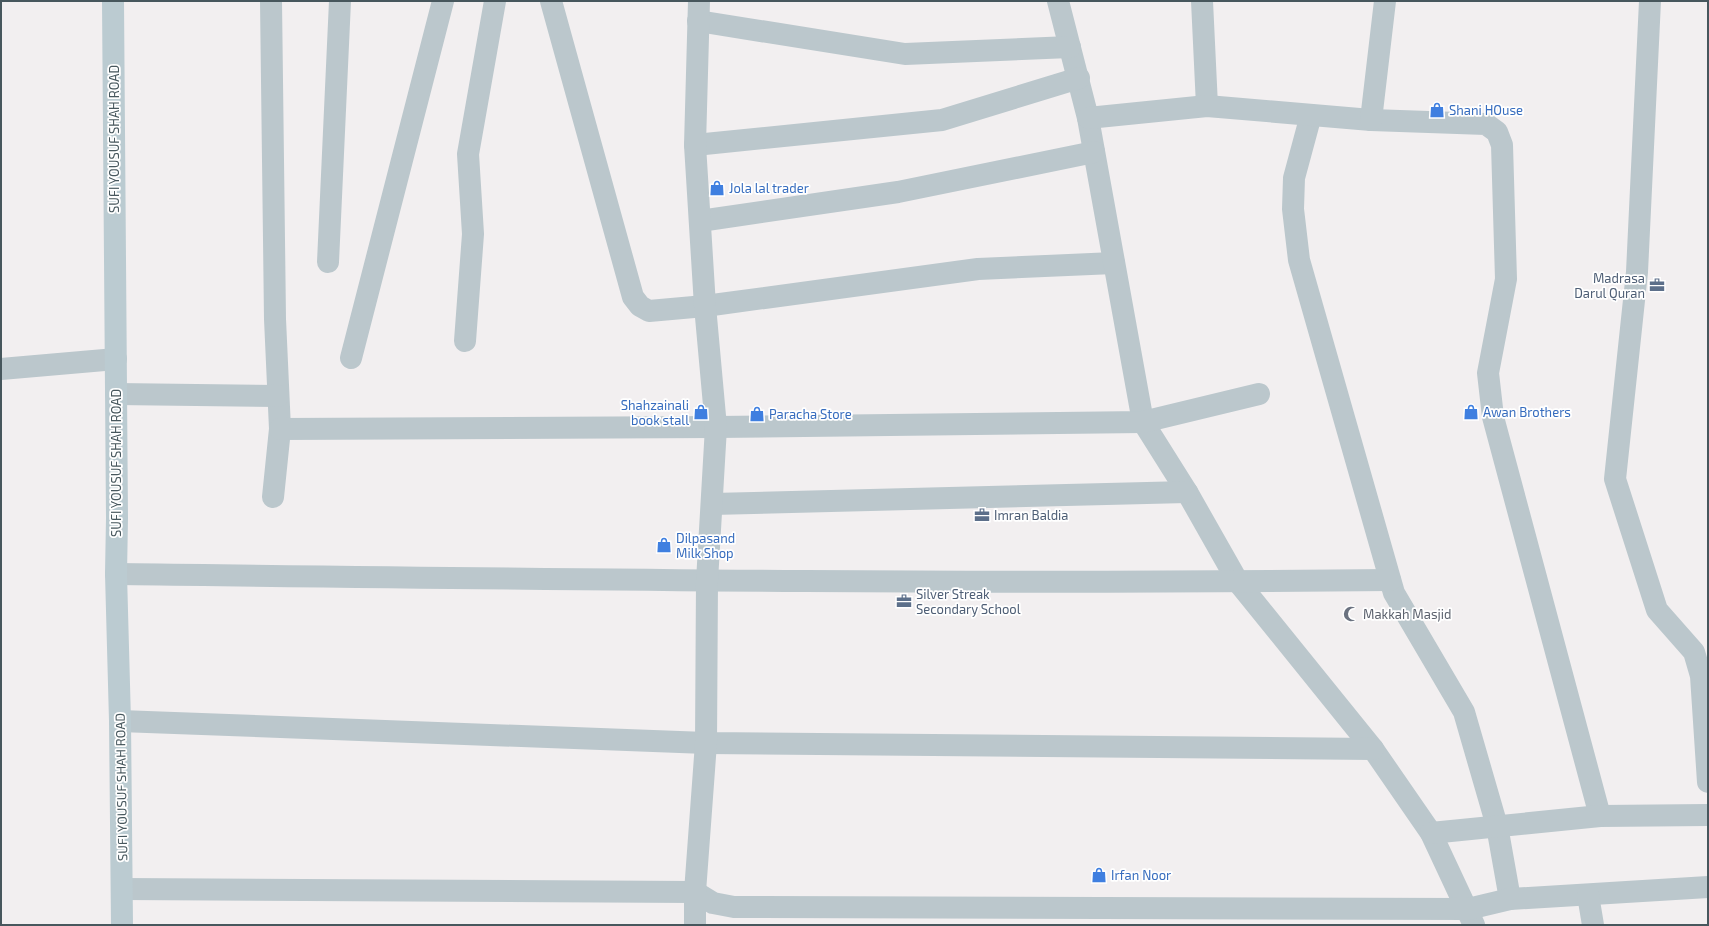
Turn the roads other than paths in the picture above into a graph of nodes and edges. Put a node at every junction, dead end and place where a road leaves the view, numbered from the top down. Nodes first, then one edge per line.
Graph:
1 (113, 1) edge
2 (271, 1) edge
3 (340, 1) edge
4 (443, 1) edge
5 (495, 1) edge
6 (551, 1) edge
7 (1058, 1) edge
8 (1202, 1) edge
9 (1385, 1) edge
10 (1650, 1) edge
11 (698, 11) edge
12 (1070, 47) junction
13 (1079, 78) junction
14 (1207, 106) junction
15 (1311, 115) junction
16 (1088, 118) junction
17 (1371, 120) junction
18 (695, 145) junction
19 (1094, 152) junction
20 (700, 221) junction
21 (328, 262) dead end
22 (1114, 263) junction
23 (705, 306) junction
24 (465, 341) dead end
25 (351, 358) dead end
26 (116, 359) junction
27 (1, 369) edge
28 (116, 394) junction
29 (1259, 394) dead end
30 (278, 396) junction
31 (1143, 422) junction
32 (716, 427) junction
33 (280, 429) junction
34 (1187, 492) junction
35 (273, 497) dead end
36 (712, 504) junction
37 (116, 574) junction
38 (1390, 580) junction
39 (707, 581) junction
40 (1238, 582) junction
41 (120, 721) junction
42 (706, 743) junction
43 (1373, 749) junction
44 (1708, 782) edge
45 (1708, 815) edge
46 (1600, 816) junction
47 (1497, 826) junction
48 (1431, 833) junction
49 (1708, 887) edge
50 (122, 889) junction
51 (695, 892) junction
52 (1588, 895) junction
53 (1510, 899) junction
54 (1471, 917) edge
55 (122, 925) edge
56 (695, 925) edge
57 (1593, 925) edge

1 - 26 main road, SUFI YOUSUF SHAH ROAD
2 - 30 street
3 - 21 street
4 - 25 street
5 - 24 street
6 - 23 street
7 - 12 street
8 - 14 street
9 - 17 street
10 - 44 street
11 - 12 street
11 - 18 street
12 - 13 street
13 - 16 street
13 - 18 street
14 - 15 street
14 - 16 street
15 - 17 street
15 - 38 street
16 - 19 street
17 - 46 street
18 - 20 street
19 - 20 street
19 - 22 street
20 - 23 street
22 - 23 street
22 - 31 street
23 - 32 street
26 - 27 street
26 - 28 main road, SUFI YOUSUF SHAH ROAD
28 - 30 street
28 - 37 main road, SUFI YOUSUF SHAH ROAD
29 - 31 street
30 - 33 street
31 - 32 street
31 - 34 street
32 - 33 street
32 - 36 street
33 - 35 street
34 - 36 street
34 - 40 street
36 - 39 street
37 - 39 street
37 - 41 main road, SUFI YOUSUF SHAH ROAD
38 - 40 street
38 - 47 street
39 - 40 street
39 - 42 street
40 - 43 street
41 - 42 street
41 - 50 main road, SUFI YOUSUF SHAH ROAD
42 - 43 street
42 - 51 street
43 - 48 street
45 - 46 street
46 - 47 street
47 - 48 street
47 - 53 street
48 - 54 street
49 - 52 street
50 - 51 street
50 - 55 main road, SUFI YOUSUF SHAH ROAD
51 - 54 street
51 - 56 street
52 - 53 street
52 - 57 street
53 - 54 street

